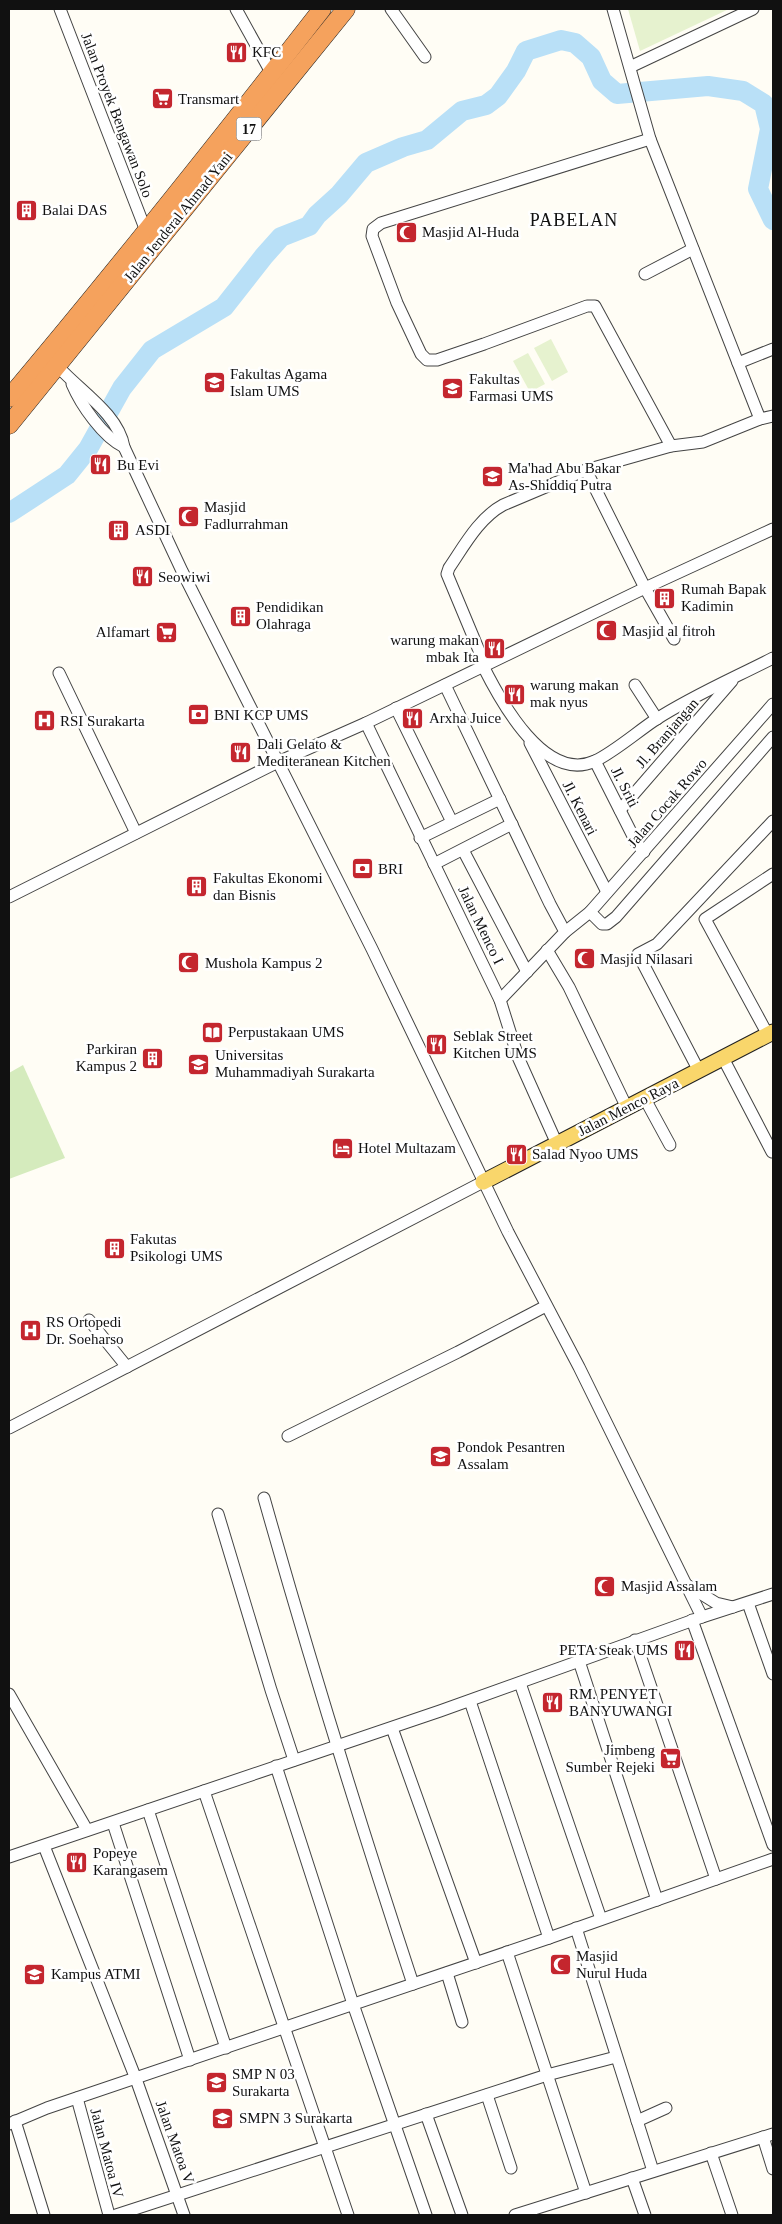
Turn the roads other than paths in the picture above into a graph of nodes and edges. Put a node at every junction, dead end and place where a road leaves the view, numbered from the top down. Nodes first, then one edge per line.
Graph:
1 (60, 9) edge
2 (236, 9) edge
3 (322, 9) edge
4 (346, 9) edge
5 (391, 9) edge
6 (613, 9) edge
7 (753, 9) edge
8 (426, 57) dead end
9 (630, 67) junction
10 (282, 70) junction
11 (650, 139) junction
12 (146, 232) junction
13 (694, 249) junction
14 (645, 274) dead end
15 (773, 350) edge
16 (52, 359) junction
17 (738, 363) junction
18 (9, 398) edge
19 (769, 418) edge
20 (9, 425) edge
21 (671, 446) junction
22 (586, 470) junction
23 (773, 529) edge
24 (645, 588) junction
25 (674, 639) dead end
26 (773, 658) edge
27 (484, 666) junction
28 (59, 673) dead end
29 (736, 676) junction
30 (445, 685) junction
31 (635, 685) dead end
32 (773, 704) edge
33 (396, 708) junction
34 (657, 719) junction
35 (366, 723) junction
36 (527, 736) junction
37 (773, 737) edge
38 (595, 761) junction
39 (278, 762) junction
40 (712, 774) junction
41 (728, 788) junction
42 (500, 799) junction
43 (620, 810) junction
44 (773, 821) edge
45 (452, 822) junction
46 (512, 824) junction
47 (136, 833) junction
48 (420, 838) junction
49 (463, 850) junction
50 (644, 852) junction
51 (434, 864) junction
52 (773, 874) edge
53 (607, 892) junction
54 (9, 897) edge
55 (590, 912) junction
56 (565, 932) junction
57 (547, 950) junction
58 (527, 972) junction
59 (500, 1000) junction
60 (770, 1034) edge
61 (723, 1058) junction
62 (699, 1070) junction
63 (645, 1099) junction
64 (627, 1108) junction
65 (557, 1144) junction
66 (670, 1145) dead end
67 (772, 1152) edge
68 (483, 1182) junction
69 (546, 1306) junction
70 (89, 1320) dead end
71 (127, 1367) junction
72 (9, 1428) edge
73 (288, 1436) dead end
74 (264, 1498) dead end
75 (218, 1514) dead end
76 (686, 1584) junction
77 (773, 1594) edge
78 (748, 1603) junction
79 (734, 1608) junction
80 (697, 1619) junction
81 (635, 1640) junction
82 (580, 1662) junction
83 (773, 1674) edge
84 (520, 1683) junction
85 (9, 1694) edge
86 (470, 1700) junction
87 (392, 1728) junction
88 (336, 1747) junction
89 (294, 1760) junction
90 (276, 1766) junction
91 (204, 1791) junction
92 (148, 1810) junction
93 (112, 1823) junction
94 (87, 1830) junction
95 (773, 1845) edge
96 (44, 1846) junction
97 (9, 1857) edge
98 (773, 1859) edge
99 (716, 1879) junction
100 (657, 1900) junction
101 (601, 1919) junction
102 (576, 1928) junction
103 (550, 1938) junction
104 (507, 1952) junction
105 (476, 1963) junction
106 (447, 1973) junction
107 (413, 1984) junction
108 (354, 2004) junction
109 (462, 2022) dead end
110 (284, 2028) junction
111 (226, 2048) junction
112 (616, 2056) junction
113 (190, 2060) junction
114 (547, 2075) junction
115 (136, 2079) junction
116 (487, 2095) junction
117 (77, 2098) junction
118 (666, 2108) dead end
119 (426, 2114) junction
120 (637, 2121) junction
121 (12, 2122) edge
122 (394, 2125) junction
123 (768, 2135) edge
124 (325, 2147) junction
125 (711, 2153) junction
126 (512, 2168) dead end
127 (773, 2169) edge
128 (653, 2171) junction
129 (632, 2178) junction
130 (586, 2193) junction
131 (178, 2196) junction
132 (44, 2215) edge
133 (109, 2215) edge
134 (116, 2215) edge
135 (184, 2215) edge
136 (348, 2215) edge
137 (426, 2215) edge
138 (462, 2215) edge
139 (515, 2215) edge
140 (645, 2215) edge
141 (732, 2215) edge

1 - 12 street, Jalan Proyek Bengawan Solo
2 - 10 street
3 - 10 highway, Jalan Jenderal Ahmad Yani / 17
4 - 10 highway, Jalan Jenderal Ahmad Yani / 17
5 - 8 street
6 - 9 street
7 - 9 street
9 - 11 street
10 - 12 highway, Jalan Jenderal Ahmad Yani / 17
10 - 16 highway, Jalan Jenderal Ahmad Yani / 17
11 - 13 street
11 - 21 street
12 - 16 highway, Jalan Jenderal Ahmad Yani / 17
13 - 14 street
13 - 17 street
15 - 17 street
16 - 18 highway, Jalan Jenderal Ahmad Yani / 17
16 - 20 highway, Jalan Jenderal Ahmad Yani / 17
16 - 39 street
17 - 19 street
19 - 21 street
21 - 22 street
22 - 24 street
22 - 27 street
23 - 24 street
24 - 25 street
24 - 27 street
26 - 29 street
27 - 30 street
27 - 36 street
28 - 47 street
29 - 34 street
29 - 43 street, Jl. Branjangan
30 - 33 street
30 - 42 street
31 - 34 street
32 - 40 street, Jalan Cocak Rowo
33 - 35 street
33 - 45 street
34 - 38 street
35 - 39 street
35 - 48 street, Jalan Menco I
36 - 38 street
36 - 53 street, Jl. Kenari
37 - 41 street
38 - 43 street, Jl. Sriti
39 - 47 street
39 - 68 street
40 - 41 street
40 - 50 street, Jalan Cocak Rowo
41 - 55 street
42 - 45 street
42 - 46 street
43 - 50 street, Jl. Sriti
44 - 62 street
45 - 48 street
46 - 49 street
46 - 56 street
47 - 54 street
48 - 51 street, Jalan Menco I
49 - 51 street
49 - 58 street
50 - 53 street, Jalan Cocak Rowo
51 - 59 street, Jalan Menco I
52 - 60 street
53 - 55 street, Jalan Cocak Rowo
55 - 56 street, Jalan Cocak Rowo
56 - 57 street, Jalan Cocak Rowo
57 - 58 street, Jalan Cocak Rowo
57 - 64 street
58 - 59 street, Jalan Cocak Rowo
59 - 65 street, Jalan Menco I
60 - 61 main road, Jalan Menco Raya
61 - 62 main road, Jalan Menco Raya
61 - 67 street
62 - 63 main road, Jalan Menco Raya
63 - 64 main road, Jalan Menco Raya
63 - 66 street
64 - 65 main road, Jalan Menco Raya
65 - 68 main road, Jalan Menco Raya
68 - 69 street
68 - 71 street
69 - 73 street
69 - 76 street
70 - 71 street
71 - 72 street
74 - 88 street
75 - 89 street
76 - 79 street
76 - 80 street
77 - 78 street
78 - 79 street
78 - 83 street
79 - 80 street
80 - 81 street
80 - 95 street
81 - 82 street
81 - 99 street
82 - 84 street
82 - 100 street
84 - 86 street
84 - 101 street
85 - 94 street
86 - 87 street
86 - 103 street
87 - 88 street
87 - 105 street
88 - 89 street
88 - 107 street
89 - 90 street
90 - 91 street
90 - 108 street
91 - 92 street
91 - 110 street
92 - 93 street
92 - 111 street
93 - 94 street
93 - 113 street
94 - 96 street
96 - 97 street
96 - 115 street, Jalan Matoa V
98 - 99 street
99 - 100 street
100 - 101 street
101 - 102 street
102 - 103 street
102 - 112 street
103 - 104 street
104 - 105 street
104 - 114 street
105 - 106 street
106 - 107 street
106 - 109 street
107 - 108 street
108 - 110 street
108 - 122 street
110 - 111 street
110 - 124 street
111 - 113 street
112 - 114 street
112 - 120 street
113 - 115 street
114 - 116 street
114 - 130 street
115 - 117 street
115 - 131 street, Jalan Matoa V
116 - 119 street
116 - 126 street
117 - 121 street
117 - 133 street, Jalan Matoa IV
118 - 120 street
119 - 122 street
119 - 138 street
120 - 128 street
121 - 132 street
122 - 124 street
122 - 137 street
123 - 125 street
123 - 127 street
124 - 131 street
124 - 136 street
125 - 128 street
125 - 141 street
128 - 129 street
129 - 130 street
129 - 140 street
130 - 139 street
131 - 134 street
131 - 135 street, Jalan Matoa V

